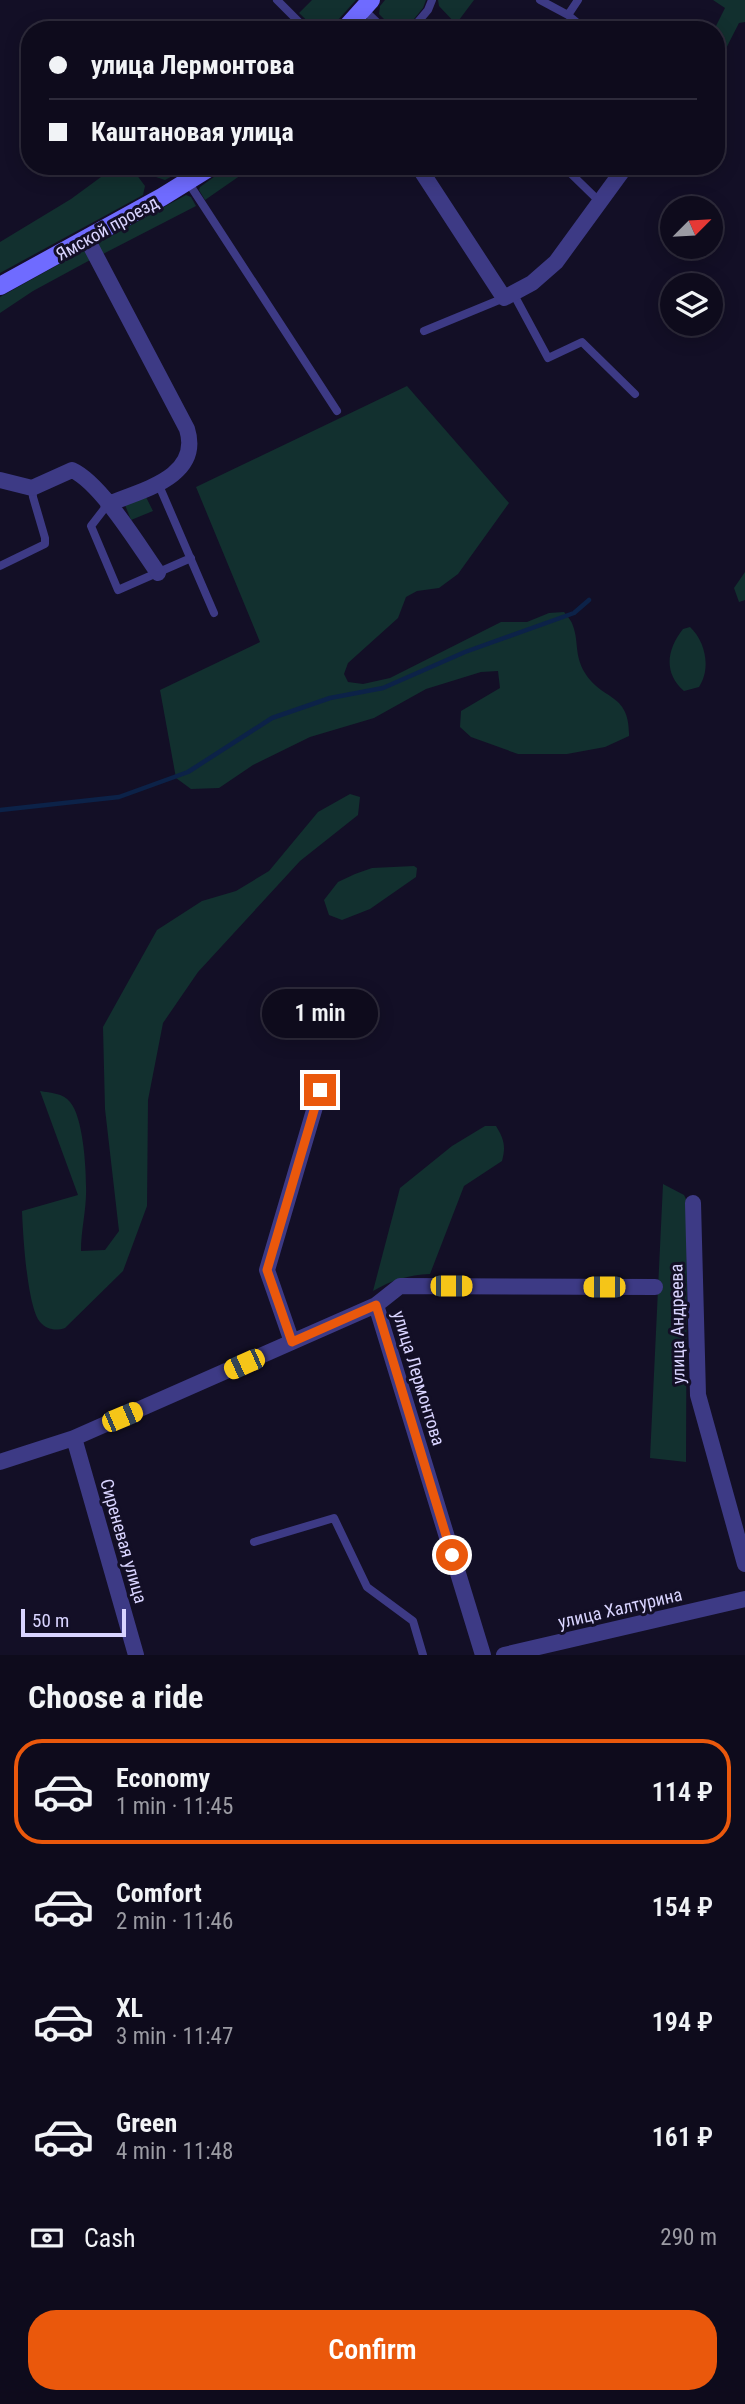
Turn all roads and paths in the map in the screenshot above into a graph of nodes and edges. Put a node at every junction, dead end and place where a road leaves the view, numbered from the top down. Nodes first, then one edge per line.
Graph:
1 (278, 0) edge
2 (432, 0) edge
3 (540, 0) edge
4 (578, 0) edge
5 (367, 5) edge
6 (568, 15) junction
7 (298, 21) edge
8 (352, 21) edge
9 (379, 21) edge
10 (418, 21) edge
11 (575, 21) edge
12 (198, 175) edge
13 (424, 175) edge
14 (572, 175) edge
15 (619, 175) edge
16 (188, 182) junction
17 (601, 203) junction
18 (87, 239) junction
19 (0, 286) edge
20 (509, 295) junction
21 (424, 331) dead end
22 (635, 394) dead end
23 (337, 411) dead end
24 (0, 480) edge
25 (158, 483) junction
26 (32, 488) junction
27 (108, 504) junction
28 (191, 558) junction
29 (0, 566) edge
30 (158, 573) junction
31 (214, 613) dead end
32 (320, 1090) dead end
33 (693, 1203) dead end
34 (655, 1287) dead end
35 (376, 1305) junction
36 (292, 1342) junction
37 (74, 1438) junction
38 (0, 1462) edge
39 (254, 1542) dead end
40 (745, 1564) edge
41 (745, 1599) edge
42 (136, 1655) edge
43 (423, 1655) edge
44 (483, 1655) edge
45 (504, 1655) edge

1 - 7 lane
2 - 10 lane
3 - 6 lane
4 - 6 lane
5 - 8 main road
5 - 9 lane
6 - 11 lane
12 - 16 main road, Ямской проезд
13 - 20 street
14 - 17 lane
15 - 17 street
16 - 18 main road, Ямской проезд
16 - 23 lane
17 - 20 street
18 - 19 main road, Ямской проезд
18 - 25 street
20 - 21 lane
20 - 22 lane
24 - 26 street
25 - 27 street
25 - 28 lane
26 - 27 street
26 - 29 lane
27 - 30 street
27 - 30 lane
28 - 30 lane
28 - 31 lane
32 - 36 street
33 - 40 street, улица Андреева
34 - 35 street, улица Лермонтова
35 - 36 street
35 - 44 street, улица Лермонтова
36 - 37 street
37 - 38 street
37 - 42 street, Сиреневая улица
39 - 43 lane
41 - 45 street, улица Халтурина

